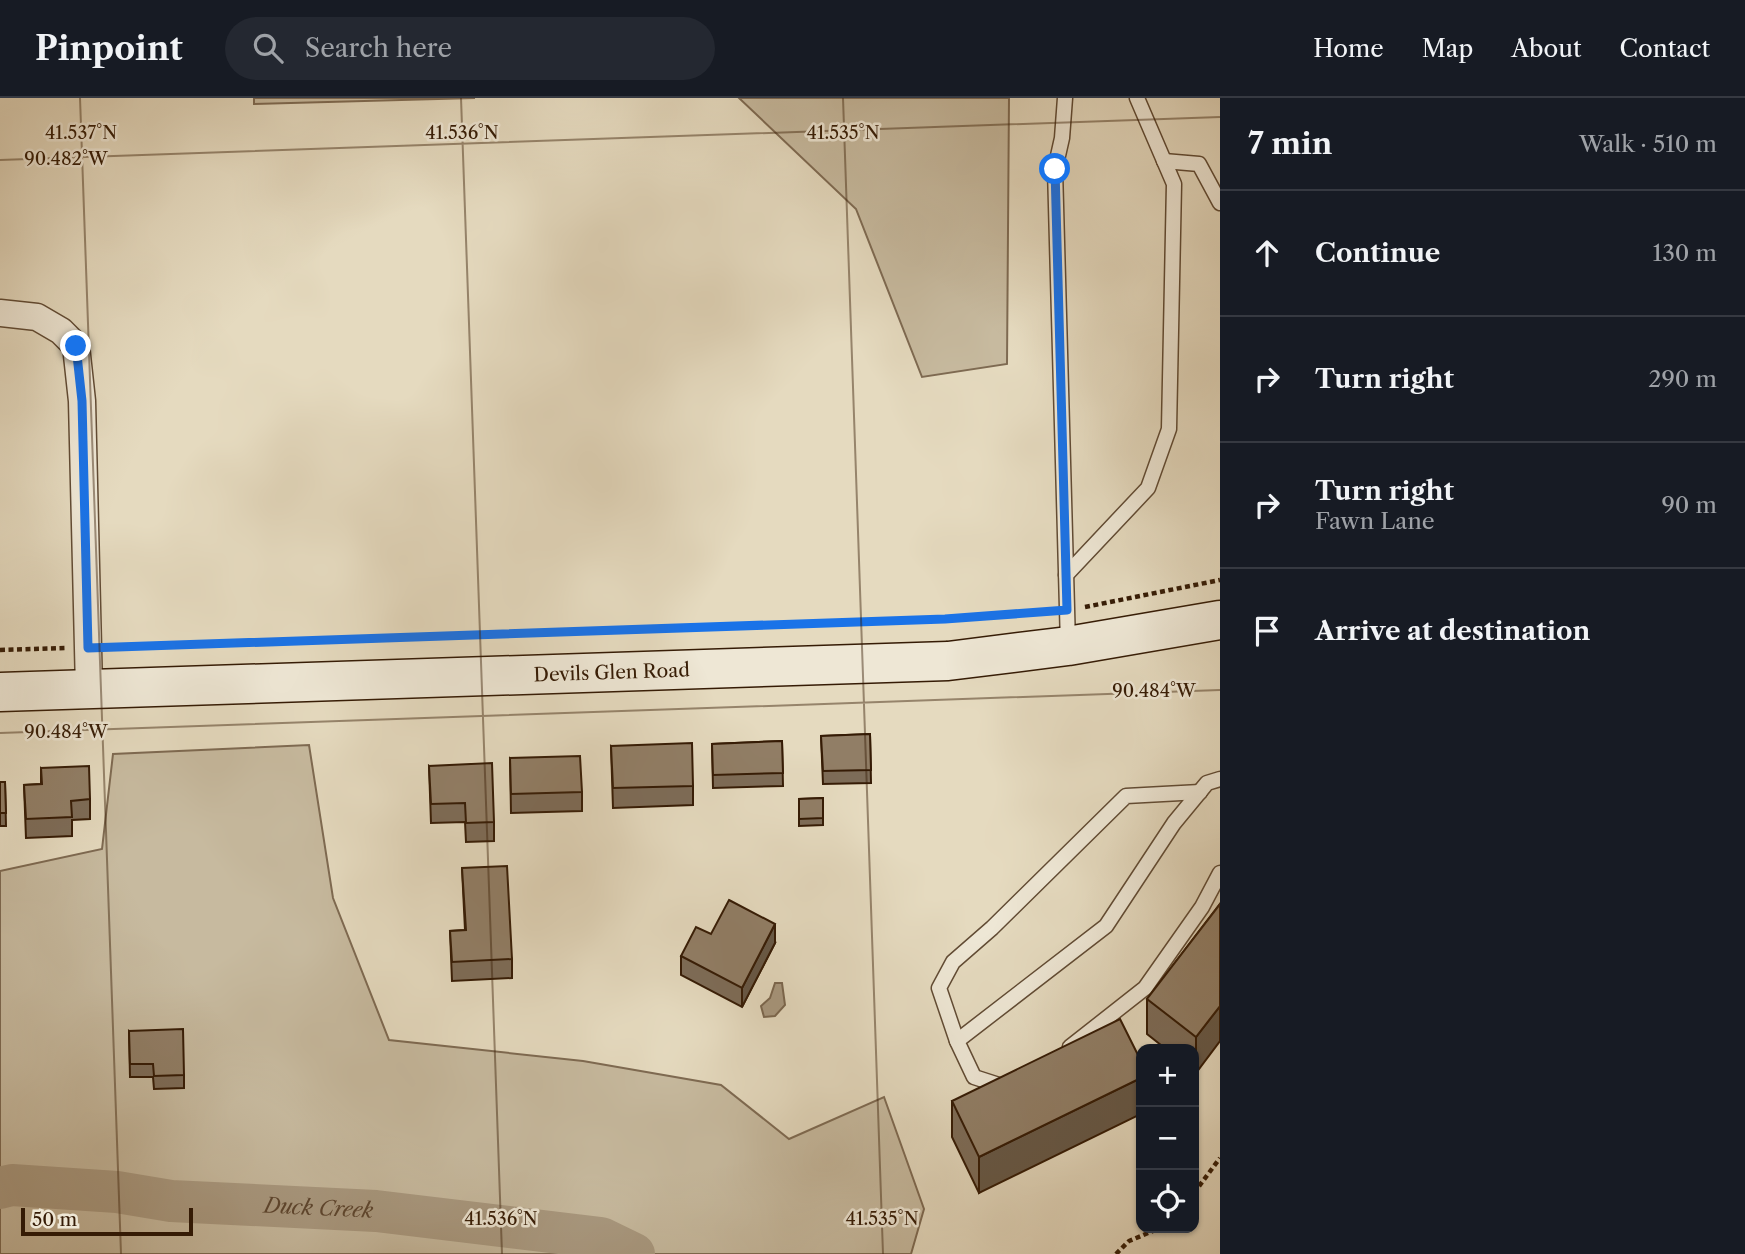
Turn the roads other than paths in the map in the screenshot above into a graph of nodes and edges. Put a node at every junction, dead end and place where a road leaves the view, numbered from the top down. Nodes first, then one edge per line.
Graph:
1 (1065, 98) edge
2 (1137, 98) edge
3 (1164, 161) junction
4 (1220, 203) edge
5 (0, 313) edge
6 (1066, 575) junction
7 (1220, 620) edge
8 (1068, 628) junction
9 (89, 689) junction
10 (0, 692) edge
11 (1220, 779) edge
12 (1200, 792) junction
13 (1220, 873) edge
14 (957, 1041) junction
15 (1063, 1053) edge
16 (1018, 1081) edge

1 - 6 lane
2 - 3 lane
3 - 4 lane
3 - 6 lane
5 - 9 street
6 - 8 lane
7 - 8 main road, Devils Glen Road
8 - 9 main road, Devils Glen Road
9 - 10 main road, Devils Glen Road
11 - 12 lane
12 - 14 lane
12 - 14 lane
13 - 15 lane
14 - 16 lane

